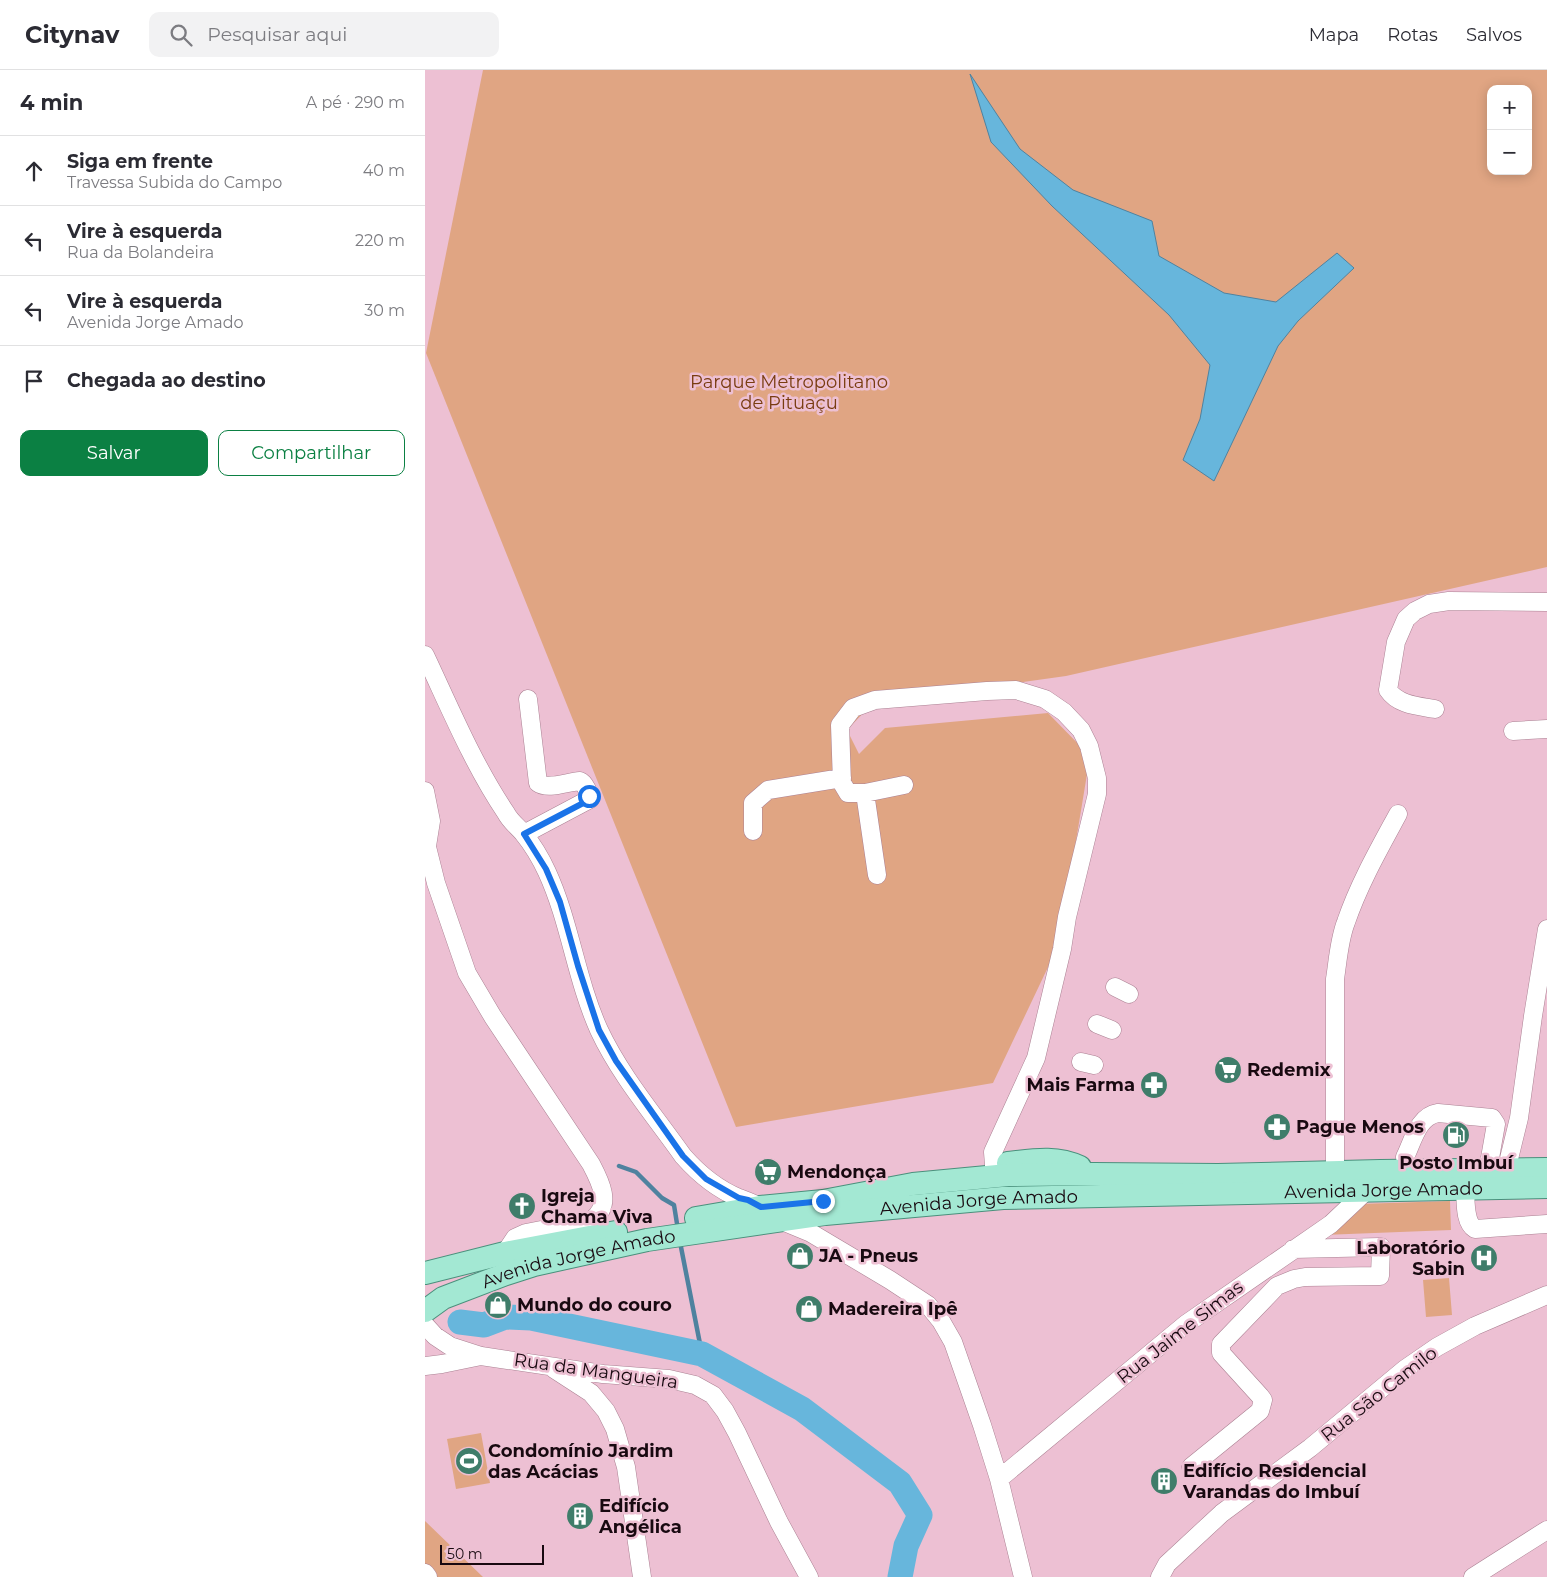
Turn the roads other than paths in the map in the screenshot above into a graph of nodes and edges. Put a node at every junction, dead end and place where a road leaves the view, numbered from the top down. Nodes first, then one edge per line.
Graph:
1 (1547, 602) edge
2 (425, 655) edge
3 (528, 699) dead end
4 (1435, 709) dead end
5 (1547, 729) edge
6 (1513, 731) dead end
7 (842, 778) junction
8 (904, 785) dead end
9 (425, 791) edge
10 (865, 793) junction
11 (1398, 814) dead end
12 (753, 831) dead end
13 (524, 834) junction
14 (426, 842) edge
15 (877, 875) dead end
16 (1547, 929) edge
17 (1405, 1157) junction
18 (1547, 1158) edge
19 (994, 1159) junction
20 (1502, 1162) junction
21 (1547, 1170) edge
22 (1380, 1171) junction
23 (1335, 1173) junction
24 (1094, 1174) junction
25 (962, 1179) junction
26 (1547, 1187) edge
27 (1465, 1189) junction
28 (1366, 1191) junction
29 (964, 1202) junction
30 (761, 1207) junction
31 (824, 1208) junction
32 (782, 1221) junction
33 (714, 1223) junction
34 (1547, 1224) edge
35 (645, 1234) junction
36 (1293, 1249) junction
37 (505, 1253) junction
38 (425, 1273) edge
39 (1547, 1296) edge
40 (425, 1311) edge
41 (425, 1325) edge
42 (481, 1356) junction
43 (425, 1366) edge
44 (549, 1366) junction
45 (1191, 1467) dead end
46 (999, 1479) junction
47 (1547, 1530) edge
48 (425, 1572) edge
49 (428, 1577) edge
50 (643, 1577) edge
51 (809, 1577) edge
52 (1023, 1577) edge
53 (1160, 1577) edge
54 (1473, 1577) edge

1 - 4 street
2 - 13 street
3 - 13 street
5 - 6 street
7 - 10 street
7 - 12 street
7 - 19 street
8 - 10 street
9 - 14 street
10 - 15 street
11 - 23 street
13 - 30 street
14 - 37 street
16 - 20 street
17 - 20 main road
17 - 20 street
17 - 22 main road
18 - 20 main road
19 - 24 main road
19 - 25 main road
20 - 21 main road, Avenida Jorge Amado
20 - 22 main road, Avenida Jorge Amado
22 - 23 main road, Avenida Jorge Amado
23 - 24 main road, Avenida Jorge Amado
24 - 25 main road, Avenida Jorge Amado
25 - 29 main road
25 - 31 main road, Avenida Jorge Amado
26 - 27 main road, Avenida Jorge Amado
27 - 28 main road, Avenida Jorge Amado
27 - 34 street
28 - 29 main road, Avenida Jorge Amado
28 - 36 street, Rua Jaime Simas
29 - 31 main road, Avenida Jorge Amado
30 - 31 main road, Avenida Jorge Amado
30 - 33 main road, Avenida Jorge Amado
31 - 32 main road, Avenida Jorge Amado
32 - 33 main road, Avenida Jorge Amado
32 - 46 street
33 - 35 main road, Avenida Jorge Amado
35 - 37 main road, Avenida Jorge Amado
35 - 40 main road, Avenida Jorge Amado
36 - 45 street
36 - 46 street, Rua Jaime Simas
37 - 38 main road, Avenida Jorge Amado
39 - 53 street, Rua São Camilo
41 - 42 street, Rua da Mangueira
42 - 43 street, Rua da Mangueira
42 - 44 street, Rua da Mangueira
44 - 50 street
44 - 51 street, Rua da Mangueira
46 - 52 street
47 - 54 street
48 - 49 street

